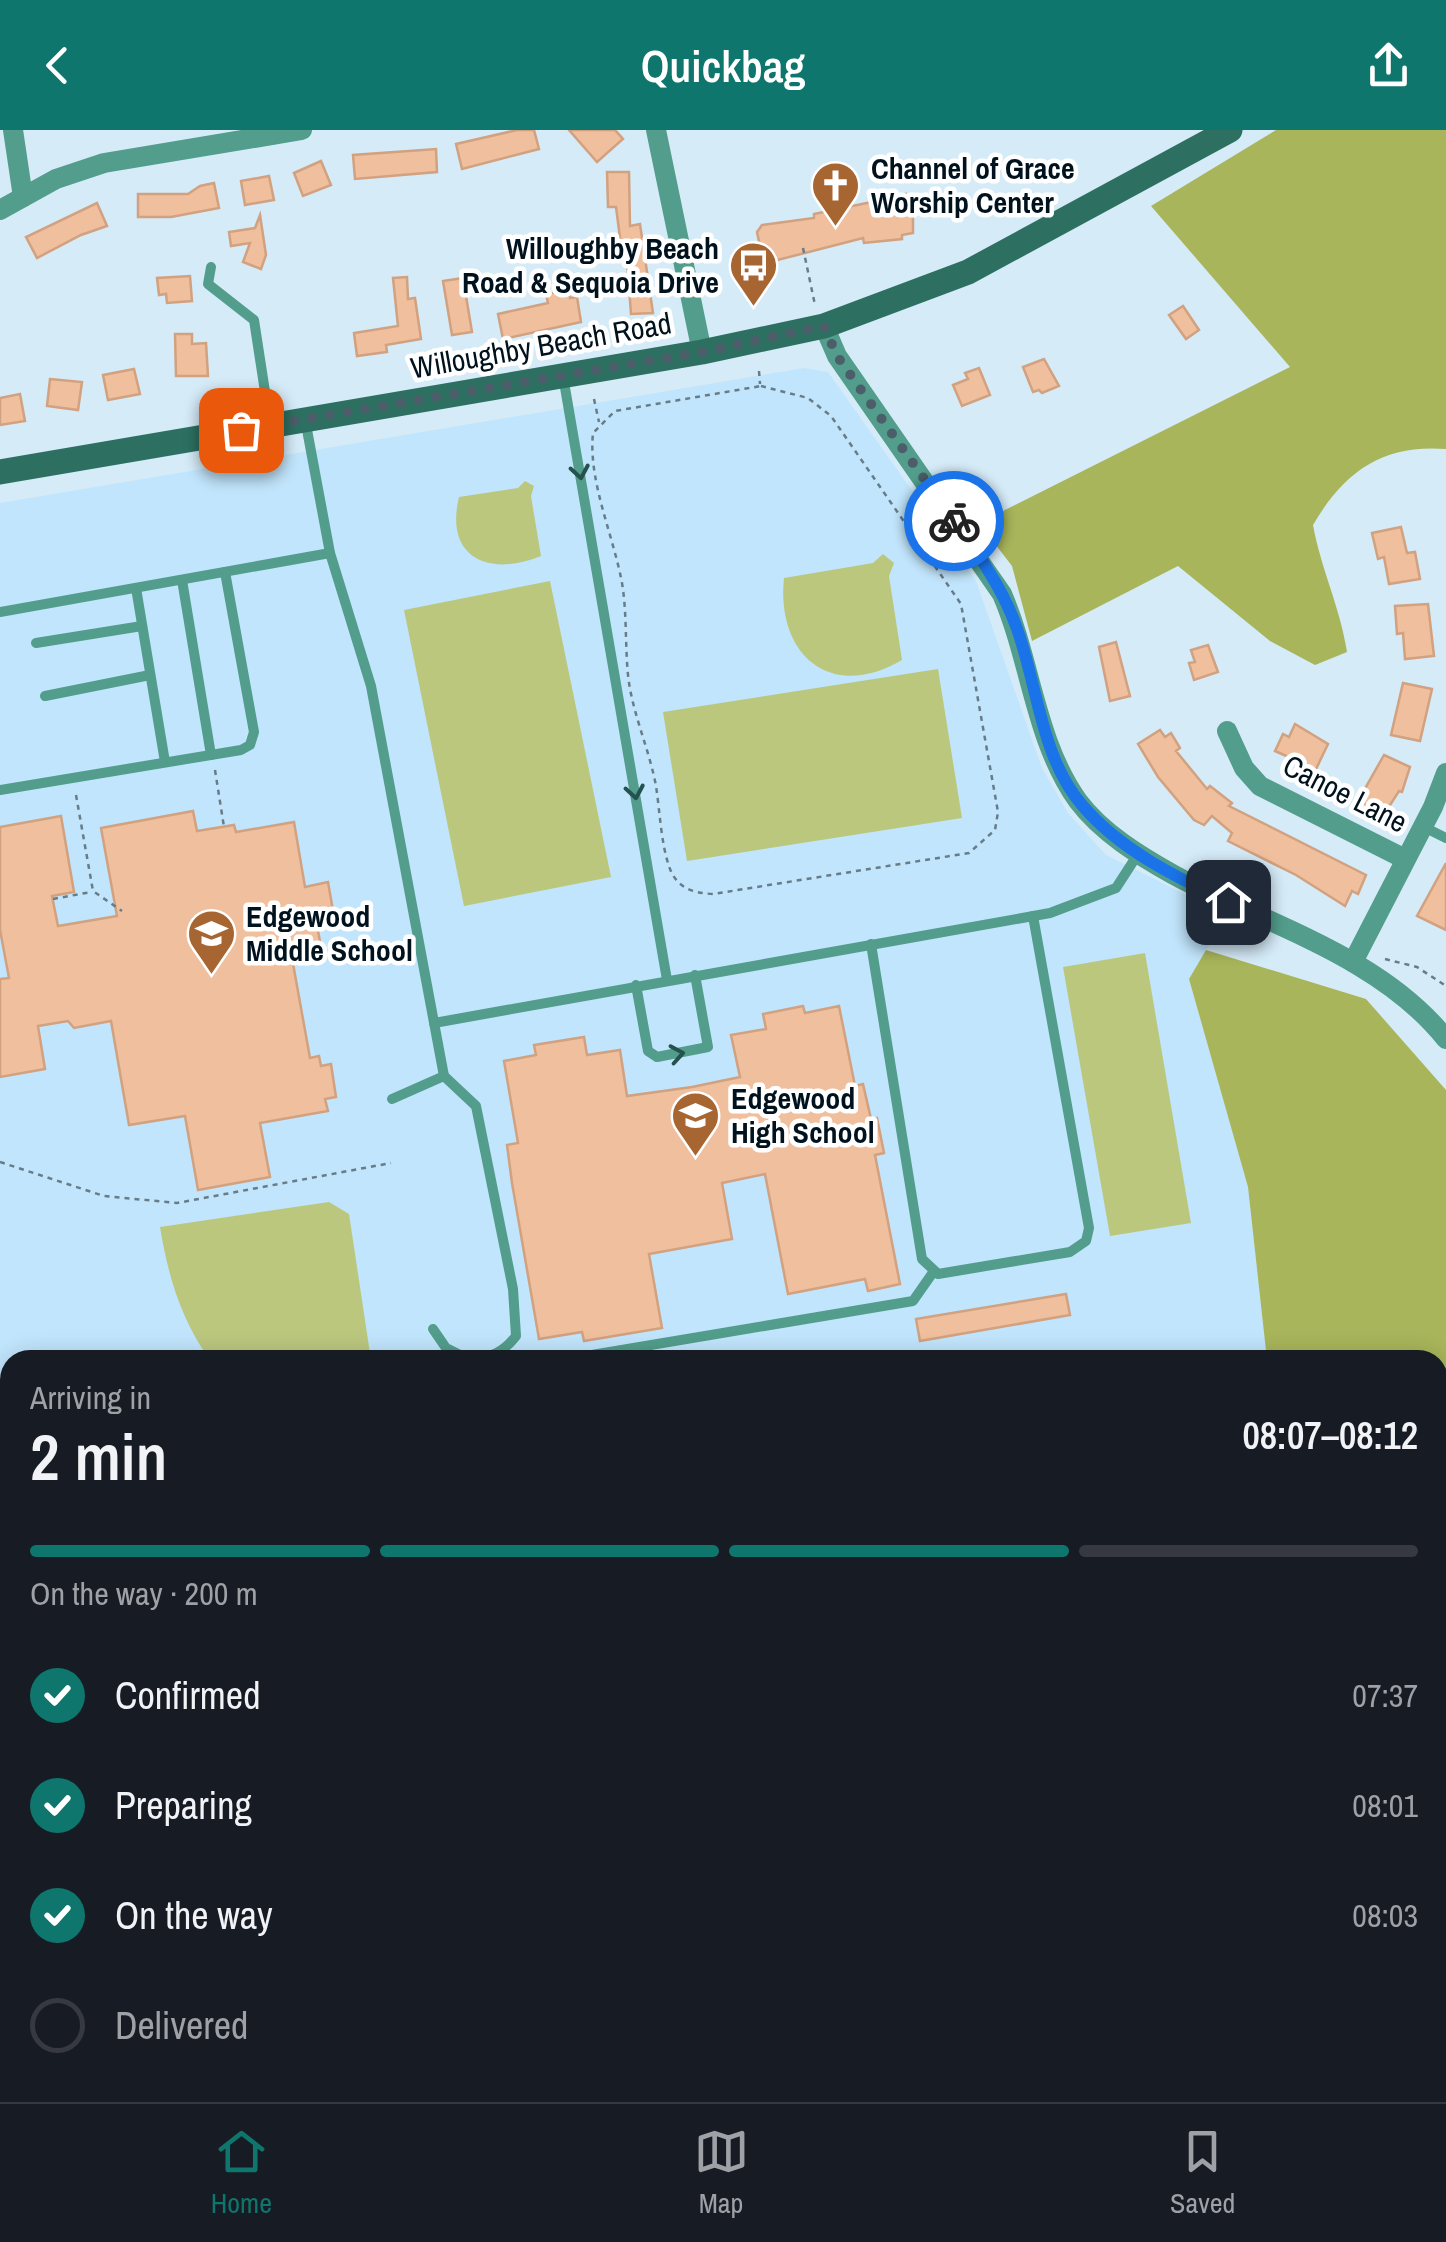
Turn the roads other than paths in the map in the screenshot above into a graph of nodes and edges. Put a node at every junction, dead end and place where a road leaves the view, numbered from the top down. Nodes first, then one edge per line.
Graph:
1 (13, 130) edge
2 (302, 130) edge
3 (656, 130) edge
4 (1213, 134) edge
5 (23, 197) junction
6 (0, 210) edge
7 (211, 267) dead end
8 (819, 316) junction
9 (702, 352) junction
10 (563, 376) junction
11 (305, 419) junction
12 (270, 425) junction
13 (0, 472) edge
14 (330, 553) junction
15 (225, 572) junction
16 (182, 580) junction
17 (136, 588) junction
18 (0, 612) edge
19 (142, 626) junction
20 (36, 643) dead end
21 (150, 675) junction
22 (45, 696) dead end
23 (1226, 731) dead end
24 (211, 755) junction
25 (165, 762) junction
26 (1446, 773) edge
27 (0, 790) edge
28 (1423, 826) junction
29 (1446, 838) edge
30 (1138, 854) junction
31 (1405, 859) junction
32 (1034, 916) junction
33 (872, 944) junction
34 (1353, 962) junction
35 (696, 976) junction
36 (667, 980) junction
37 (636, 986) junction
38 (434, 1024) junction
39 (1446, 1039) edge
40 (444, 1076) junction
41 (392, 1099) dead end
42 (934, 1271) junction
43 (433, 1329) dead end
44 (450, 1350) edge
45 (506, 1350) edge
46 (621, 1350) edge

1 - 5 street
2 - 5 street
3 - 9 street
4 - 8 street, Willoughby Beach Road
5 - 6 street
7 - 12 lane
8 - 9 street, Willoughby Beach Road
8 - 30 street
9 - 10 street, Willoughby Beach Road
10 - 11 street, Willoughby Beach Road
10 -> 36 lane
11 - 12 street, Willoughby Beach Road
11 - 14 lane
12 - 13 street, Willoughby Beach Road
14 - 15 lane
14 - 38 lane
15 - 16 lane
15 - 24 lane
16 - 17 lane
16 - 24 lane
17 - 18 lane
17 - 19 lane
19 - 20 lane
19 - 21 lane
21 - 22 lane
21 - 25 lane
23 - 31 street, Canoe Lane
24 - 25 lane
25 - 27 lane
26 - 28 street
28 - 29 lane
28 - 31 street
30 - 32 lane
30 - 34 street
31 - 34 street
32 - 33 lane
32 - 42 lane
33 - 35 lane
33 - 42 lane
34 - 39 street
35 - 36 lane
37 -> 35 lane
36 - 37 lane
37 - 38 lane
38 - 40 lane
40 - 41 lane
40 - 45 lane
42 - 46 lane
43 - 44 lane

